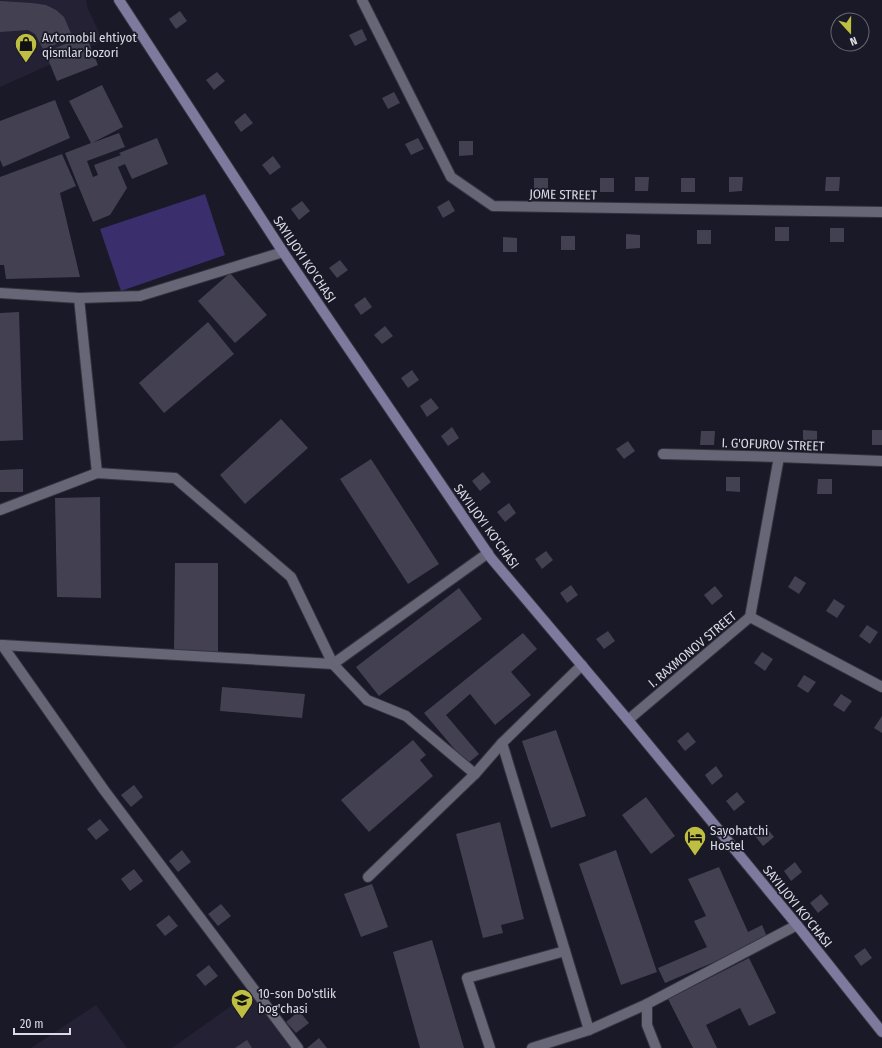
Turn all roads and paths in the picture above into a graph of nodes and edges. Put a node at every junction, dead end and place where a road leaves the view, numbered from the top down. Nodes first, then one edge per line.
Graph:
1 (119, 0) edge
2 (362, 0) edge
3 (882, 212) edge
4 (284, 252) junction
5 (0, 293) edge
6 (79, 298) junction
7 (663, 454) dead end
8 (779, 457) junction
9 (882, 461) edge
10 (97, 473) junction
11 (0, 510) edge
12 (488, 553) junction
13 (750, 617) junction
14 (1, 643) edge
15 (333, 664) junction
16 (582, 665) junction
17 (882, 687) edge
18 (628, 720) junction
19 (502, 744) junction
20 (475, 774) junction
21 (368, 877) dead end
22 (797, 925) junction
23 (566, 951) junction
24 (646, 1004) junction
25 (589, 1030) junction
26 (882, 1032) edge
27 (298, 1048) edge
28 (490, 1048) edge
29 (532, 1048) edge
30 (656, 1048) edge

1 - 4 main road, SAYILJOYI KO'CHASI
2 - 3 street, JOME STREET
4 - 6 street
4 - 12 main road, SAYILJOYI KO'CHASI
5 - 6 street
6 - 10 street
7 - 8 street, I. G'OFUROV STREET
8 - 9 street, I. G'OFUROV STREET
8 - 13 street
10 - 11 street
10 - 15 street
12 - 15 street
12 - 16 main road, SAYILJOYI KO'CHASI
13 - 17 street, I. RAXMONOV STREET
13 - 18 street, I. RAXMONOV STREET
14 - 15 street
14 - 27 street
15 - 20 street
16 - 18 main road, SAYILJOYI KO'CHASI
16 - 19 street
18 - 22 main road, SAYILJOYI KO'CHASI
19 - 20 street
19 - 23 street
20 - 21 street
22 - 24 street
22 - 26 main road, SAYILJOYI KO'CHASI
23 - 25 street
23 - 28 street
24 - 25 street
24 - 30 street
25 - 29 street

